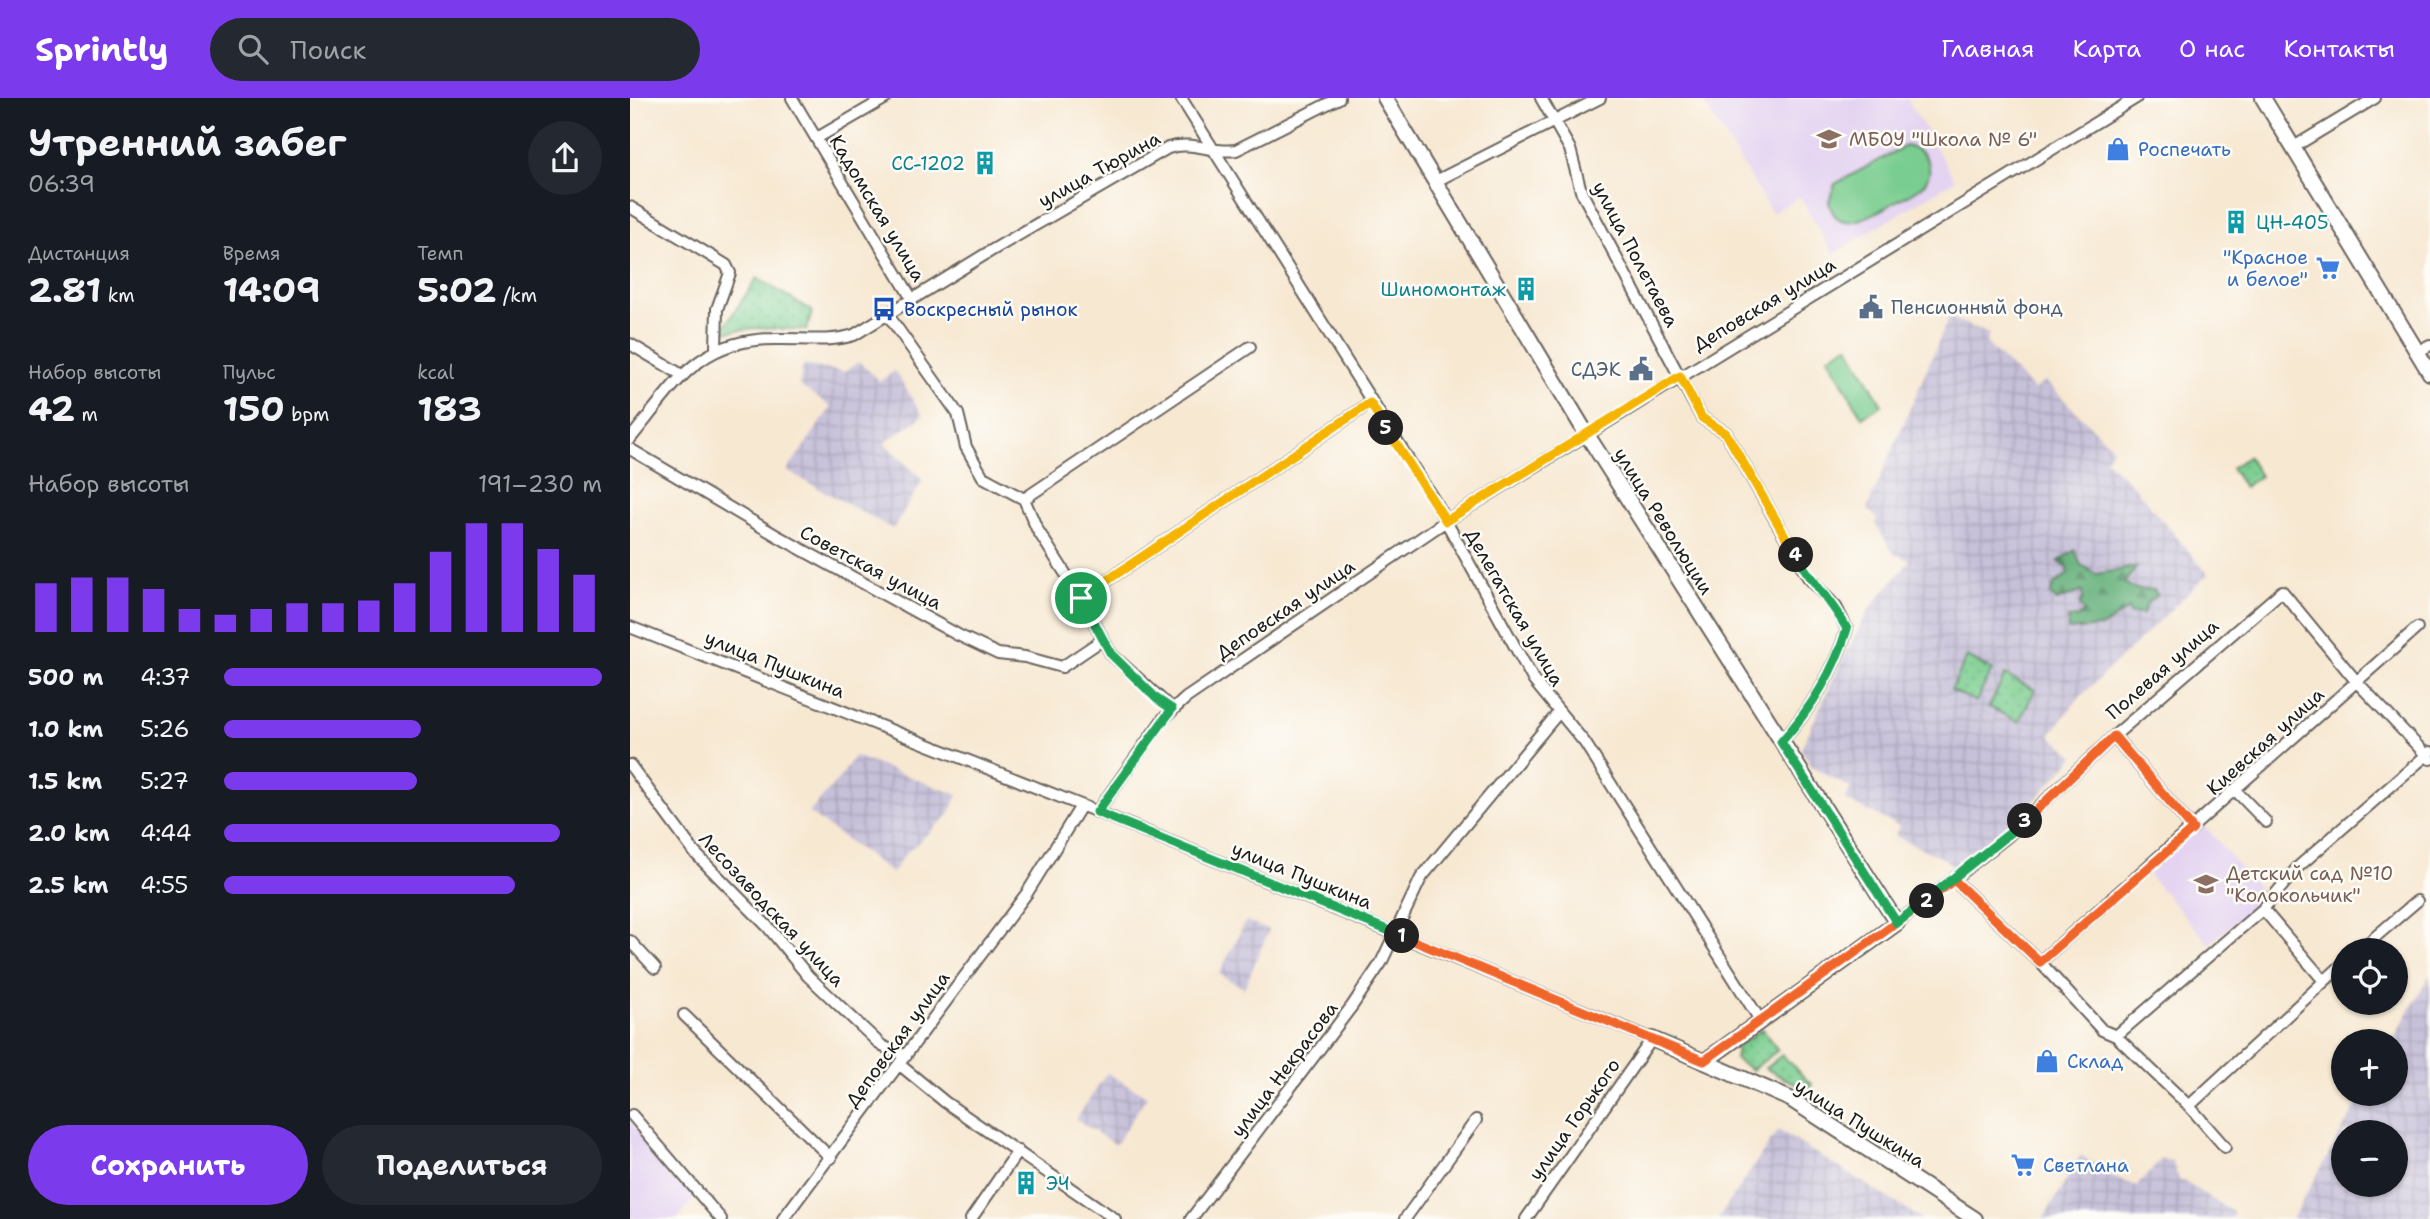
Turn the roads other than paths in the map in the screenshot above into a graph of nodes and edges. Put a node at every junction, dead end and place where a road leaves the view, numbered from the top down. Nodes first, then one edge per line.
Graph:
1 (792, 98) edge
2 (886, 98) edge
3 (1181, 98) edge
4 (1339, 98) edge
5 (1385, 98) edge
6 (1541, 98) edge
7 (1601, 98) edge
8 (2136, 98) edge
9 (2263, 98) edge
10 (2375, 98) edge
11 (1556, 121) junction
12 (817, 138) junction
13 (2292, 148) junction
14 (1212, 149) junction
15 (1433, 183) junction
16 (630, 207) edge
17 (912, 299) junction
18 (888, 315) junction
19 (630, 344) edge
20 (1250, 347) dead end
21 (2424, 348) edge
22 (716, 349) junction
23 (2430, 373) edge
24 (682, 375) junction
25 (1680, 376) junction
26 (1370, 403) junction
27 (1586, 433) junction
28 (630, 439) edge
29 (630, 449) edge
30 (1024, 499) junction
31 (1446, 521) junction
32 (1081, 598) junction
33 (630, 628) edge
34 (2417, 628) dead end
35 (1102, 640) junction
36 (2356, 681) junction
37 (1172, 709) junction
38 (1559, 712) junction
39 (2114, 736) junction
40 (1781, 742) junction
41 (2429, 755) edge
42 (630, 765) edge
43 (2235, 791) junction
44 (1081, 806) junction
45 (1097, 812) junction
46 (2266, 821) dead end
47 (2193, 829) junction
48 (1954, 880) junction
49 (2417, 901) dead end
50 (2263, 909) junction
51 (1897, 923) junction
52 (1396, 934) junction
53 (2374, 938) edge
54 (630, 942) edge
55 (2040, 962) junction
56 (655, 968) dead end
57 (2331, 975) edge
58 (2324, 981) junction
59 (684, 1015) dead end
60 (1759, 1020) junction
61 (2116, 1037) junction
62 (1652, 1039) junction
63 (903, 1060) junction
64 (1704, 1061) junction
65 (2189, 1106) junction
66 (632, 1115) dead end
67 (1476, 1120) dead end
68 (2225, 1147) dead end
69 (1018, 1151) junction
70 (831, 1158) junction
71 (721, 1219) edge
72 (783, 1219) edge
73 (971, 1219) edge
74 (1115, 1219) edge
75 (1191, 1219) edge
76 (1405, 1219) edge
77 (1526, 1219) edge
78 (1975, 1219) edge

1 - 12 street, Кадомская улица
2 - 12 street
3 - 14 street, Делегатская улица
4 - 14 street, улица Тюрина
5 - 15 main road, улица Революции
6 - 11 street, улица Полетаева
7 - 11 street
8 - 25 street, Деповская улица
9 - 13 main road
10 - 13 street
11 - 15 street
11 - 25 street, улица Полетаева
12 - 17 street, Кадомская улица
13 - 21 main road
14 - 17 street, улица Тюрина
14 - 26 street, Делегатская улица
15 - 27 main road, улица Революции
16 - 22 street
17 - 18 street, улица Тюрина
18 - 22 street, улица Тюрина
18 - 30 street
19 - 24 street
20 - 30 street
21 - 23 main road
22 - 24 street
24 - 28 street
25 - 27 street, Деповская улица
25 - 40 street, улица Полетаева
26 - 31 street, Делегатская улица
26 - 32 street
27 - 31 street, Деповская улица
27 - 40 main road, улица Революции
29 - 35 street, Советская улица
30 - 32 street
31 - 37 street, Деповская улица
31 - 38 street, Делегатская улица
32 - 35 street
33 - 44 street, улица Пушкина
34 - 36 street, Киевская улица
35 - 37 street
36 - 39 street, Полевая улица
36 - 41 street
36 - 43 street, Киевская улица
37 - 45 street, Деповская улица
38 - 52 street, улица Некрасова
38 - 60 street, Делегатская улица
39 - 47 street
39 - 48 street, Полевая улица
40 - 51 main road, улица Революции
41 - 50 street
42 - 63 street, Лесозаводская улица
43 - 46 street
43 - 47 street, Киевская улица
44 - 45 street, улица Пушкина
44 - 63 street, Деповская улица
45 - 52 street, улица Пушкина
47 - 55 street, Киевская улица
48 - 51 street, Полевая улица
48 - 55 street
49 - 53 street
50 - 58 street
50 - 61 street
51 - 60 main road, Полевая улица
52 - 62 street, улица Пушкина
52 - 75 street, улица Некрасова
54 - 56 street
55 - 61 street
57 - 58 street
58 - 65 street
59 - 70 street
60 - 64 main road, Полевая улица
61 - 65 street
62 - 64 main road, улица Пушкина
62 - 77 street, улица Горького
63 - 69 street, Лесозаводская улица
63 - 70 street, Деповская улица
64 - 78 main road, улица Пушкина
65 - 68 street
66 - 71 street
67 - 76 street
69 - 73 street
69 - 74 street, Лесозаводская улица
70 - 72 street, Деповская улица

